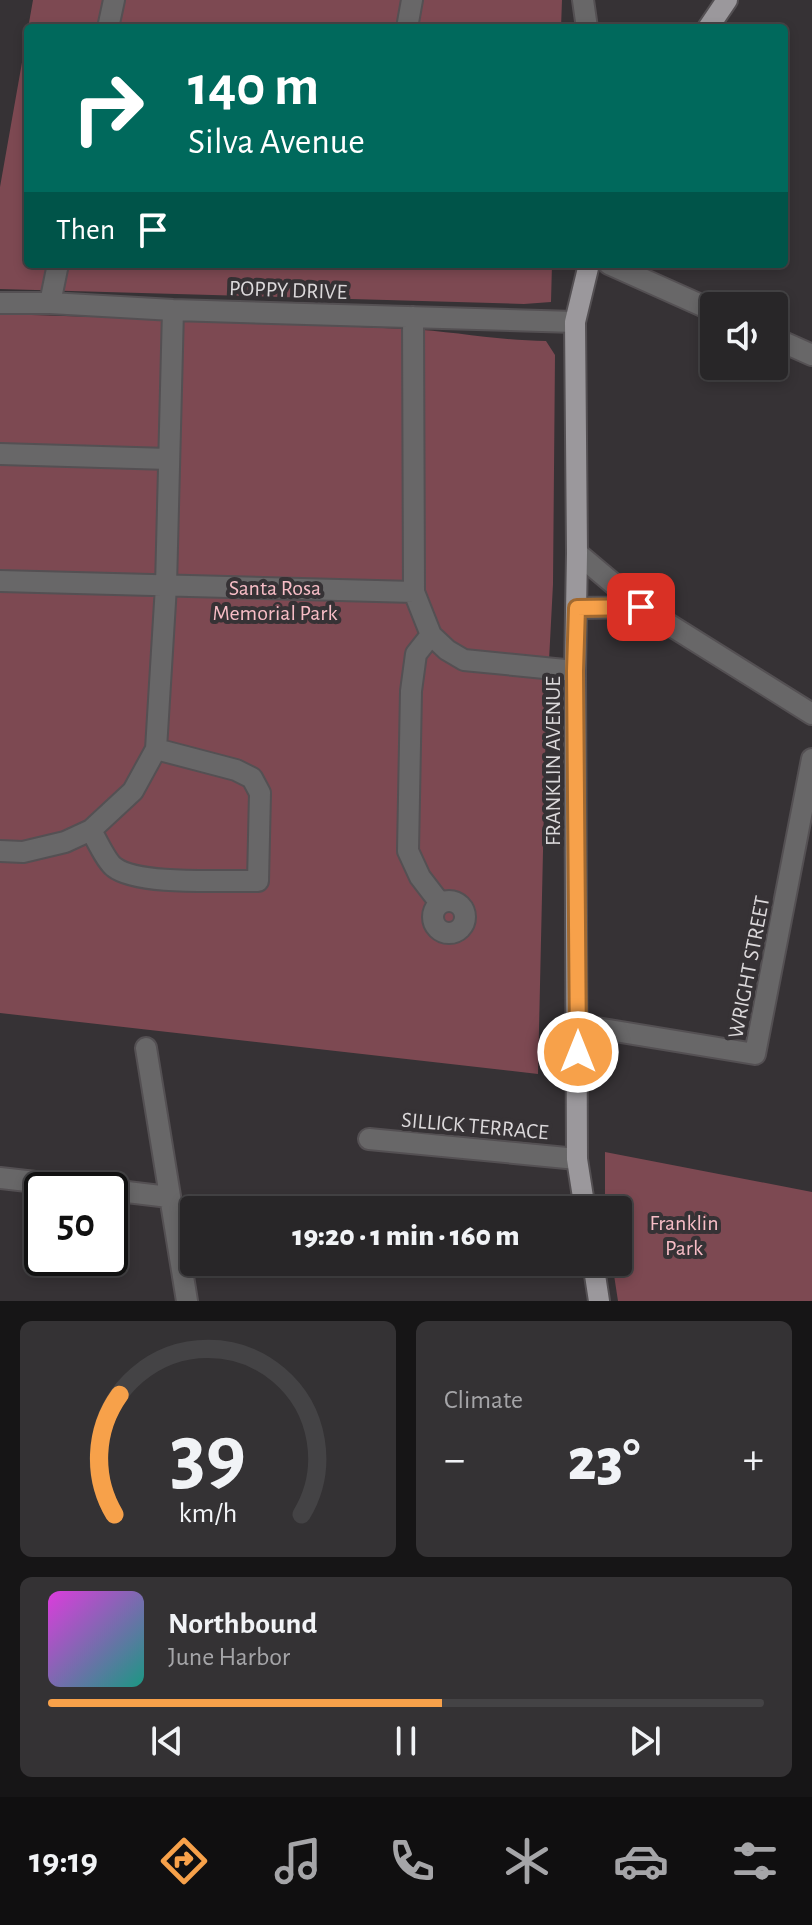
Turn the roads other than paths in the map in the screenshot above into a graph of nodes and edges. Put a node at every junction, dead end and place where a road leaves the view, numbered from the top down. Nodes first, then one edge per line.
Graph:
1 (114, 0) edge
2 (412, 0) edge
3 (583, 0) edge
4 (727, 0) edge
5 (109, 24) edge
6 (408, 24) edge
7 (586, 24) edge
8 (711, 24) edge
9 (57, 268) edge
10 (588, 268) edge
11 (618, 268) edge
12 (0, 303) edge
13 (50, 303) junction
14 (700, 305) edge
15 (173, 310) junction
16 (413, 317) junction
17 (575, 322) junction
18 (788, 344) edge
19 (812, 355) edge
20 (0, 454) edge
21 (169, 459) junction
22 (577, 553) junction
23 (0, 581) edge
24 (166, 586) junction
25 (414, 592) junction
26 (641, 607) junction
27 (577, 608) junction
28 (431, 635) junction
29 (575, 671) junction
30 (812, 714) edge
31 (156, 749) junction
32 (812, 759) edge
33 (91, 830) junction
34 (0, 851) edge
35 (440, 903) dead end
36 (578, 1025) junction
37 (146, 1048) dead end
38 (369, 1139) dead end
39 (577, 1159) junction
40 (0, 1178) edge
41 (24, 1181) edge
42 (128, 1192) edge
43 (583, 1196) edge
44 (169, 1197) junction
45 (595, 1276) edge
46 (187, 1301) edge
47 (599, 1301) edge

1 - 5 street
2 - 6 street
3 - 7 street
4 - 8 main road
9 - 13 street
10 - 17 main road, FRANKLIN AVENUE
11 - 14 street
12 - 13 street, POPPY DRIVE
13 - 15 street, POPPY DRIVE
15 - 16 street, POPPY DRIVE
15 - 21 street
16 - 17 street, POPPY DRIVE
16 - 25 street
17 - 22 main road, FRANKLIN AVENUE
18 - 19 street
20 - 21 street
21 - 24 street
22 - 26 street
22 - 27 main road, FRANKLIN AVENUE
23 - 24 street
24 - 25 street
24 - 31 street
25 - 28 street
26 - 27 street
26 - 30 street
27 - 29 main road, FRANKLIN AVENUE
28 - 29 street
28 - 35 street
29 - 36 main road, FRANKLIN AVENUE
31 - 33 street
31 - 33 street
32 - 36 street, WRIGHT STREET
33 - 34 street
36 - 39 main road, FRANKLIN AVENUE
37 - 44 street
38 - 39 street, SILLICK TERRACE
39 - 43 main road, FRANKLIN AVENUE
40 - 41 street
42 - 44 street
44 - 46 street
45 - 47 main road

